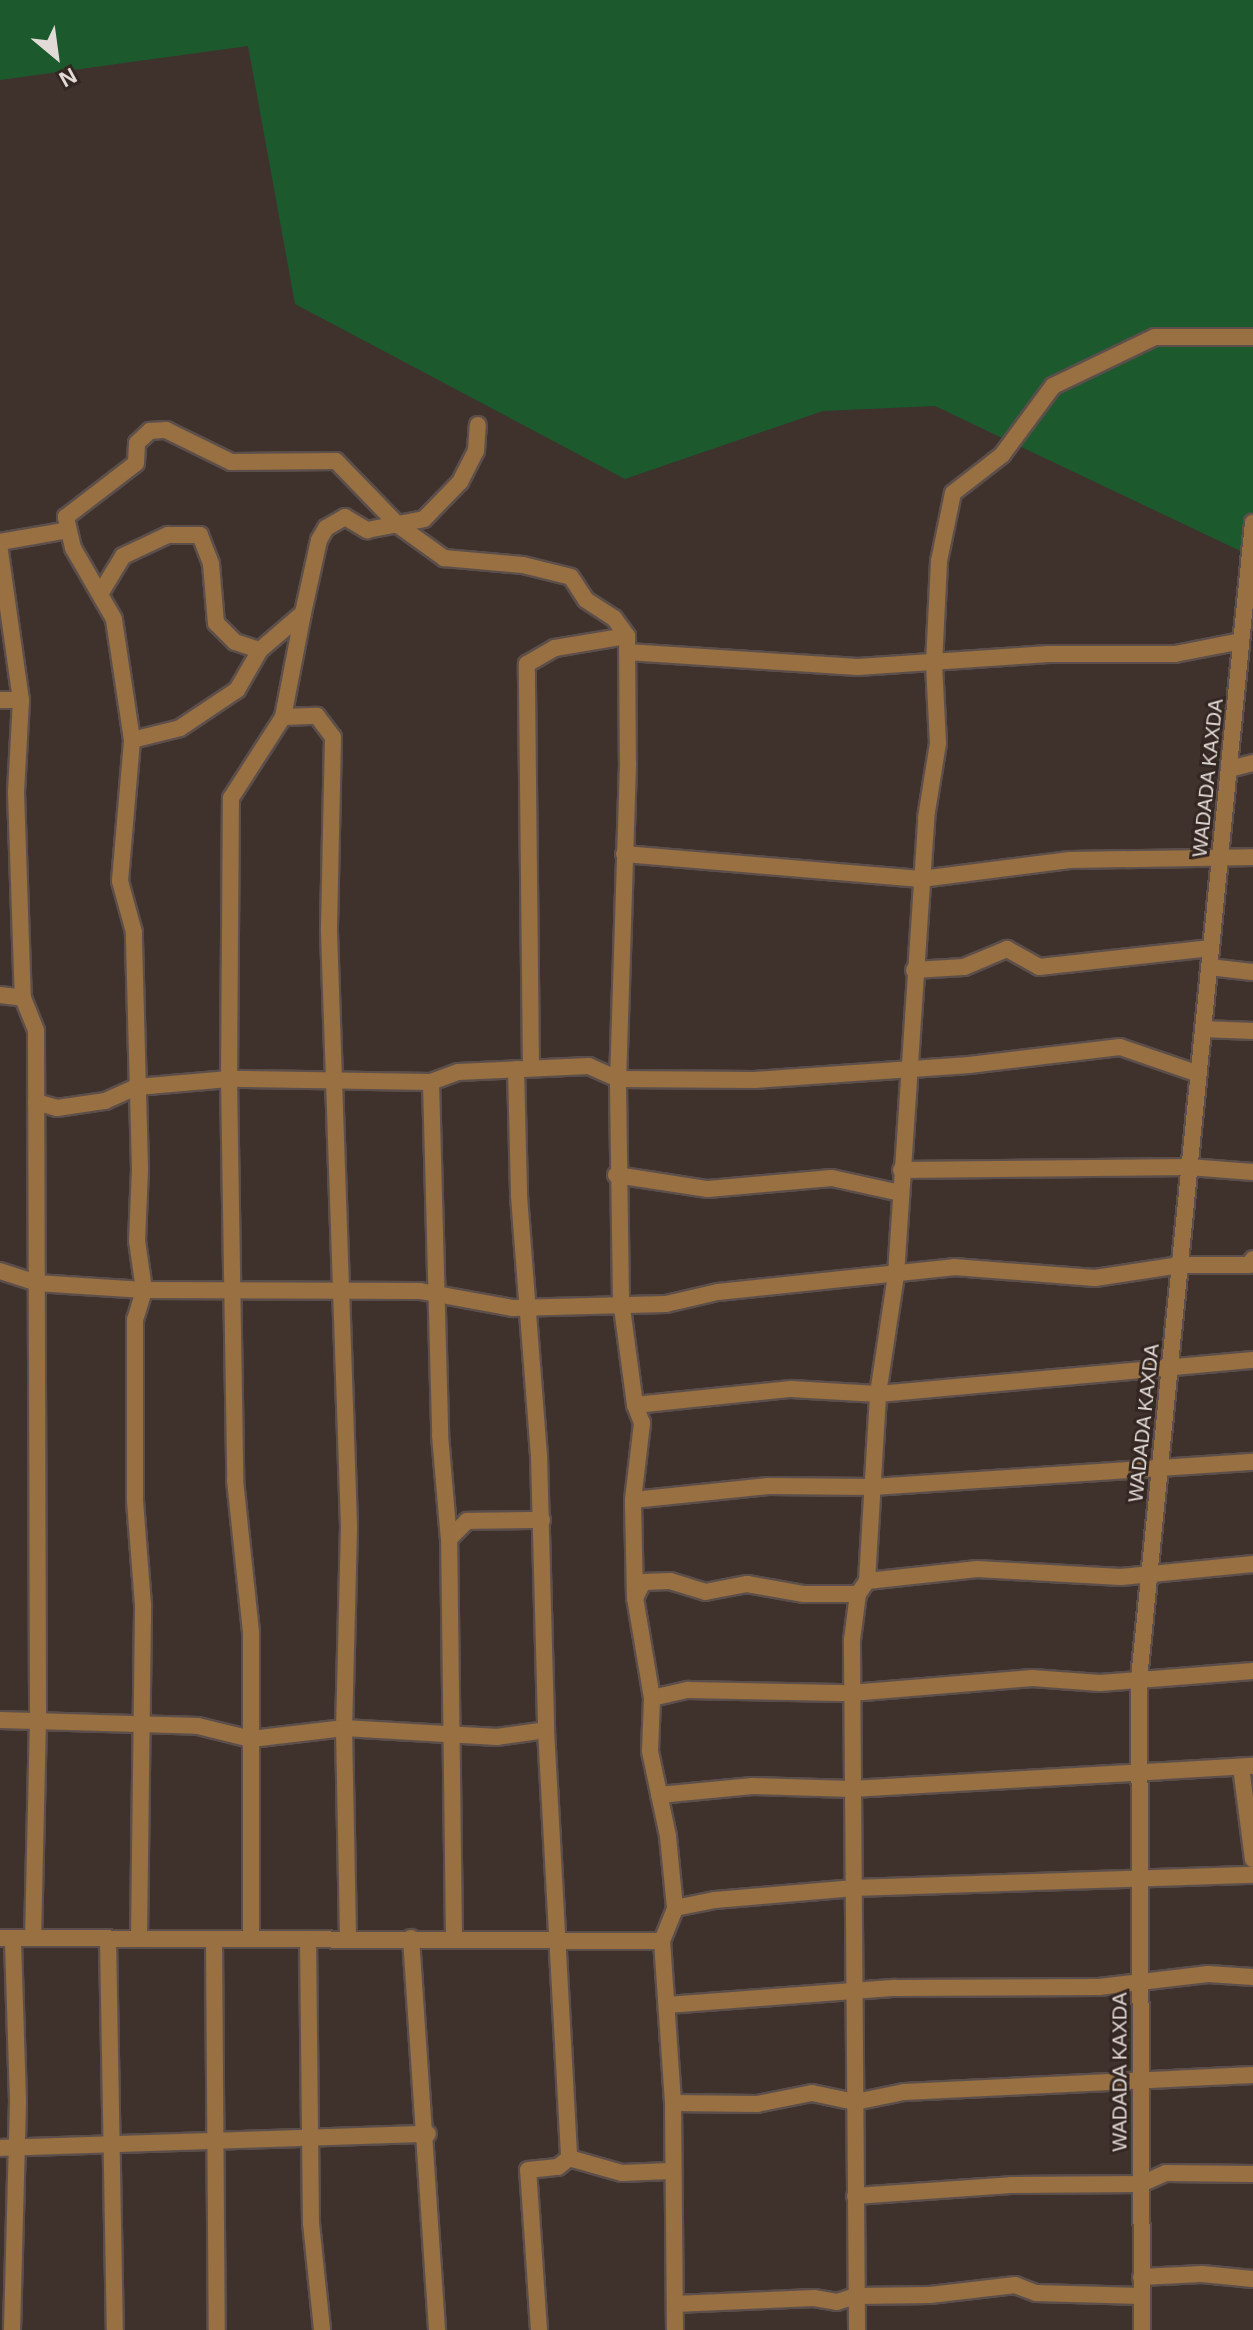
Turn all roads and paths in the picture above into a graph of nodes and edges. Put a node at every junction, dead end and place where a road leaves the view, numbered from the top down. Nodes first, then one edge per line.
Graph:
1 (1253, 337) edge
2 (478, 425) dead end
3 (1253, 523) edge
4 (398, 525) junction
5 (68, 530) junction
6 (0, 542) edge
7 (0, 551) edge
8 (100, 594) junction
9 (303, 613) junction
10 (1241, 641) junction
11 (627, 644) junction
12 (260, 650) junction
13 (934, 664) junction
14 (0, 700) edge
15 (21, 700) junction
16 (283, 717) junction
17 (132, 740) junction
18 (18, 754) junction
19 (0, 761) edge
20 (1253, 763) edge
21 (1229, 769) junction
22 (624, 854) junction
23 (1253, 857) edge
24 (1220, 860) junction
25 (921, 879) junction
26 (1211, 948) junction
27 (1209, 967) junction
28 (914, 970) junction
29 (1253, 972) edge
30 (0, 995) edge
31 (23, 998) junction
32 (1203, 1029) junction
33 (1253, 1031) edge
34 (524, 1068) junction
35 (907, 1071) junction
36 (1199, 1074) junction
37 (229, 1079) junction
38 (618, 1079) junction
39 (336, 1080) junction
40 (431, 1082) junction
41 (137, 1087) junction
42 (36, 1102) junction
43 (1189, 1167) junction
44 (901, 1170) junction
45 (1253, 1172) edge
46 (616, 1175) junction
47 (900, 1193) junction
48 (1252, 1263) edge
49 (1180, 1265) junction
50 (0, 1271) edge
51 (896, 1275) junction
52 (36, 1283) junction
53 (144, 1290) junction
54 (337, 1291) junction
55 (234, 1292) junction
56 (435, 1294) junction
57 (530, 1307) junction
58 (623, 1307) junction
59 (1253, 1360) edge
60 (1169, 1369) junction
61 (878, 1394) junction
62 (635, 1405) junction
63 (1253, 1462) edge
64 (1160, 1467) junction
65 (873, 1487) junction
66 (633, 1500) junction
67 (542, 1520) junction
68 (449, 1539) junction
69 (1253, 1564) edge
70 (1149, 1573) junction
71 (862, 1588) junction
72 (635, 1598) junction
73 (1253, 1671) edge
74 (1139, 1679) junction
75 (851, 1693) junction
76 (652, 1698) junction
77 (38, 1719) junction
78 (0, 1720) edge
79 (141, 1725) junction
80 (344, 1728) junction
81 (546, 1730) junction
82 (453, 1736) junction
83 (251, 1739) junction
84 (1247, 1766) edge
85 (1139, 1769) junction
86 (852, 1789) junction
87 (659, 1795) junction
88 (1253, 1859) edge
89 (1253, 1875) edge
90 (1140, 1881) junction
91 (854, 1888) junction
92 (675, 1908) junction
93 (251, 1936) junction
94 (7, 1938) edge
95 (33, 1938) junction
96 (348, 1938) junction
97 (411, 1938) junction
98 (454, 1938) junction
99 (108, 1939) junction
100 (139, 1939) junction
101 (214, 1939) junction
102 (308, 1939) junction
103 (559, 1941) junction
104 (662, 1941) junction
105 (1253, 1977) edge
106 (1140, 1981) junction
107 (854, 1992) junction
108 (667, 2005) junction
109 (1253, 2075) edge
110 (1140, 2081) junction
111 (855, 2102) junction
112 (673, 2103) junction
113 (428, 2134) junction
114 (310, 2140) junction
115 (213, 2144) junction
116 (112, 2147) junction
117 (7, 2148) edge
118 (569, 2158) junction
119 (670, 2171) junction
120 (1253, 2174) edge
121 (1141, 2184) junction
122 (855, 2196) junction
123 (1141, 2277) junction
124 (1253, 2279) edge
125 (856, 2296) junction
126 (1141, 2296) junction
127 (675, 2304) junction
128 (12, 2330) edge
129 (115, 2330) edge
130 (217, 2330) edge
131 (322, 2330) edge
132 (437, 2330) edge
133 (539, 2330) edge
134 (675, 2330) edge
135 (857, 2330) edge
136 (1142, 2330) edge

1 - 13 street
2 - 4 street
3 - 10 street, WADADA KAXDA
4 - 5 street
4 - 9 street
4 - 11 street
5 - 6 street
5 - 8 street
7 - 15 street
8 - 12 street
8 - 17 street
9 - 12 street
9 - 16 street
10 - 13 street
10 - 21 street, WADADA KAXDA
11 - 13 street
11 - 22 street
11 - 34 street
12 - 17 street
13 - 25 street
14 - 15 street
15 - 18 street
16 - 37 street
16 - 39 street
17 - 41 street
18 - 19 street
18 - 31 street
20 - 21 street
21 - 24 street, WADADA KAXDA
22 - 25 street
22 - 38 street
23 - 24 street
24 - 25 street
24 - 26 street, WADADA KAXDA
25 - 28 street
26 - 27 street, WADADA KAXDA
26 - 28 street
27 - 29 street
27 - 32 street, WADADA KAXDA
28 - 35 street
30 - 31 street
31 - 42 street
32 - 33 street
32 - 36 street, WADADA KAXDA
34 - 38 street
34 - 40 street
34 - 57 street
35 - 36 street
35 - 38 street
35 - 44 street
36 - 43 street, WADADA KAXDA
37 - 39 street
37 - 41 street
37 - 55 street
38 - 46 street
39 - 40 street
39 - 54 street
40 - 56 street
41 - 42 street
41 - 53 street
42 - 52 street
43 - 44 street
43 - 45 street
43 - 49 street, WADADA KAXDA
44 - 47 street
46 - 47 street
46 - 58 street
47 - 51 street
48 - 49 street
49 - 51 street
49 - 60 street, WADADA KAXDA
50 - 52 street
51 - 58 street
51 - 61 street
52 - 53 street
52 - 77 street
53 - 55 street
53 - 79 street
54 - 55 street
54 - 56 street
54 - 80 street
55 - 83 street
56 - 57 street
56 - 68 street
57 - 58 street
57 - 67 street
58 - 62 street
59 - 60 street
60 - 61 street
60 - 64 street, WADADA KAXDA
61 - 62 street
61 - 65 street
62 - 66 street
63 - 64 street
64 - 65 street
64 - 70 street, WADADA KAXDA
65 - 66 street
65 - 71 street
66 - 72 street
67 - 68 street
67 - 81 street
68 - 82 street
69 - 70 street
70 - 71 street
70 - 74 street, WADADA KAXDA
71 - 72 street
71 - 75 street
72 - 76 street
73 - 74 street
74 - 75 street
74 - 85 street, WADADA KAXDA
75 - 76 street
75 - 86 street
76 - 87 street
77 - 78 street
77 - 79 street
77 - 95 street
79 - 83 street
79 - 100 street
80 - 82 street
80 - 83 street
80 - 96 street
81 - 82 street
81 - 103 street
82 - 98 street
83 - 93 street
84 - 85 street
84 - 88 street
85 - 86 street
85 - 90 street, WADADA KAXDA
86 - 87 street
86 - 91 street
87 - 92 street
89 - 90 street
90 - 91 street
90 - 106 street, WADADA KAXDA
91 - 92 street
91 - 107 street
92 - 104 street
93 - 101 street
93 - 102 street
94 - 95 street
94 - 117 street
95 - 99 street
96 - 97 street
96 - 102 street
97 - 98 street
97 - 113 street
98 - 103 street
99 - 100 street
99 - 116 street
100 - 101 street
101 - 115 street
102 - 114 street
103 - 104 street
103 - 118 street
104 - 108 street
105 - 106 street
106 - 107 street
106 - 110 street, WADADA KAXDA
107 - 108 street
107 - 111 street
108 - 112 street
109 - 110 street
110 - 111 street
110 - 121 street, WADADA KAXDA
111 - 112 street
111 - 122 street
112 - 119 street
113 - 114 street
113 - 132 street
114 - 115 street
114 - 131 street
115 - 116 street
115 - 130 street
116 - 117 street
116 - 129 street
117 - 128 street
118 - 119 street
118 - 133 street
119 - 127 street
120 - 121 street
121 - 122 street
121 - 123 street, WADADA KAXDA
122 - 125 street
123 - 124 street
123 - 126 street, WADADA KAXDA
125 - 126 street
125 - 127 street
125 - 135 street
126 - 136 street, WADADA KAXDA
127 - 134 street

